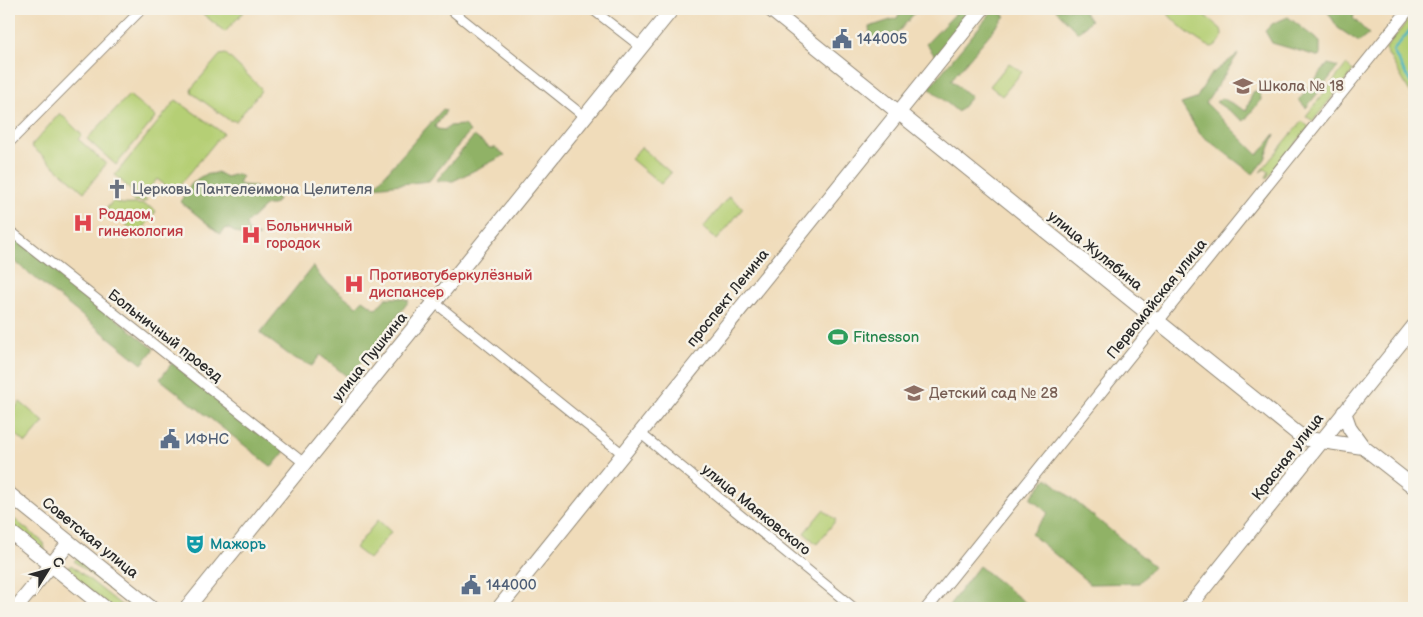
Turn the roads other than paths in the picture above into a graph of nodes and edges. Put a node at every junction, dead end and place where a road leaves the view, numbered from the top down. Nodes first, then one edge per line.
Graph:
1 (142, 9) edge
2 (450, 9) edge
3 (592, 9) edge
4 (672, 9) edge
5 (770, 9) edge
6 (982, 9) edge
7 (1410, 9) edge
8 (641, 47) junction
9 (899, 112) junction
10 (585, 117) junction
11 (9, 143) edge
12 (9, 230) edge
13 (423, 293) dead end
14 (435, 303) junction
15 (1158, 322) junction
16 (1414, 326) edge
17 (1344, 412) junction
18 (640, 433) junction
19 (1321, 441) junction
20 (1363, 447) junction
21 (623, 454) junction
22 (304, 463) junction
23 (1414, 488) edge
24 (9, 494) edge
25 (9, 531) edge
26 (69, 542) junction
27 (51, 566) junction
28 (16, 608) edge
29 (105, 608) edge
30 (151, 608) edge
31 (187, 608) edge
32 (499, 608) edge
33 (854, 608) edge
34 (927, 608) edge
35 (1188, 608) edge

1 - 11 street
2 - 10 street
3 - 8 street
4 - 8 main road, улица Пушкина
5 - 9 main road, улица Жулябина
6 - 9 main road, проспект Ленина
7 - 15 street, Первомайская улица
8 - 10 main road, улица Пушкина
9 - 15 main road, улица Жулябина
9 - 18 main road, проспект Ленина
10 - 14 main road, улица Пушкина
12 - 22 street, Больничный проезд
13 - 14 street
14 - 21 street
14 - 22 main road, улица Пушкина
15 - 19 main road, улица Жулябина
15 - 34 street, Первомайская улица
16 - 17 main road, Красная улица
17 - 19 main road, Красная улица
17 - 20 main road
18 - 21 main road, проспект Ленина
18 - 33 street, улица Маяковского
19 - 20 main road, улица Жулябина
19 - 35 main road, Красная улица
20 - 23 main road
21 - 32 main road, проспект Ленина
22 - 31 main road, улица Пушкина
24 - 26 main road, Советская улица
25 - 27 main road
26 - 27 main road
26 - 30 main road, Советская улица
27 - 28 main road
27 - 29 main road

